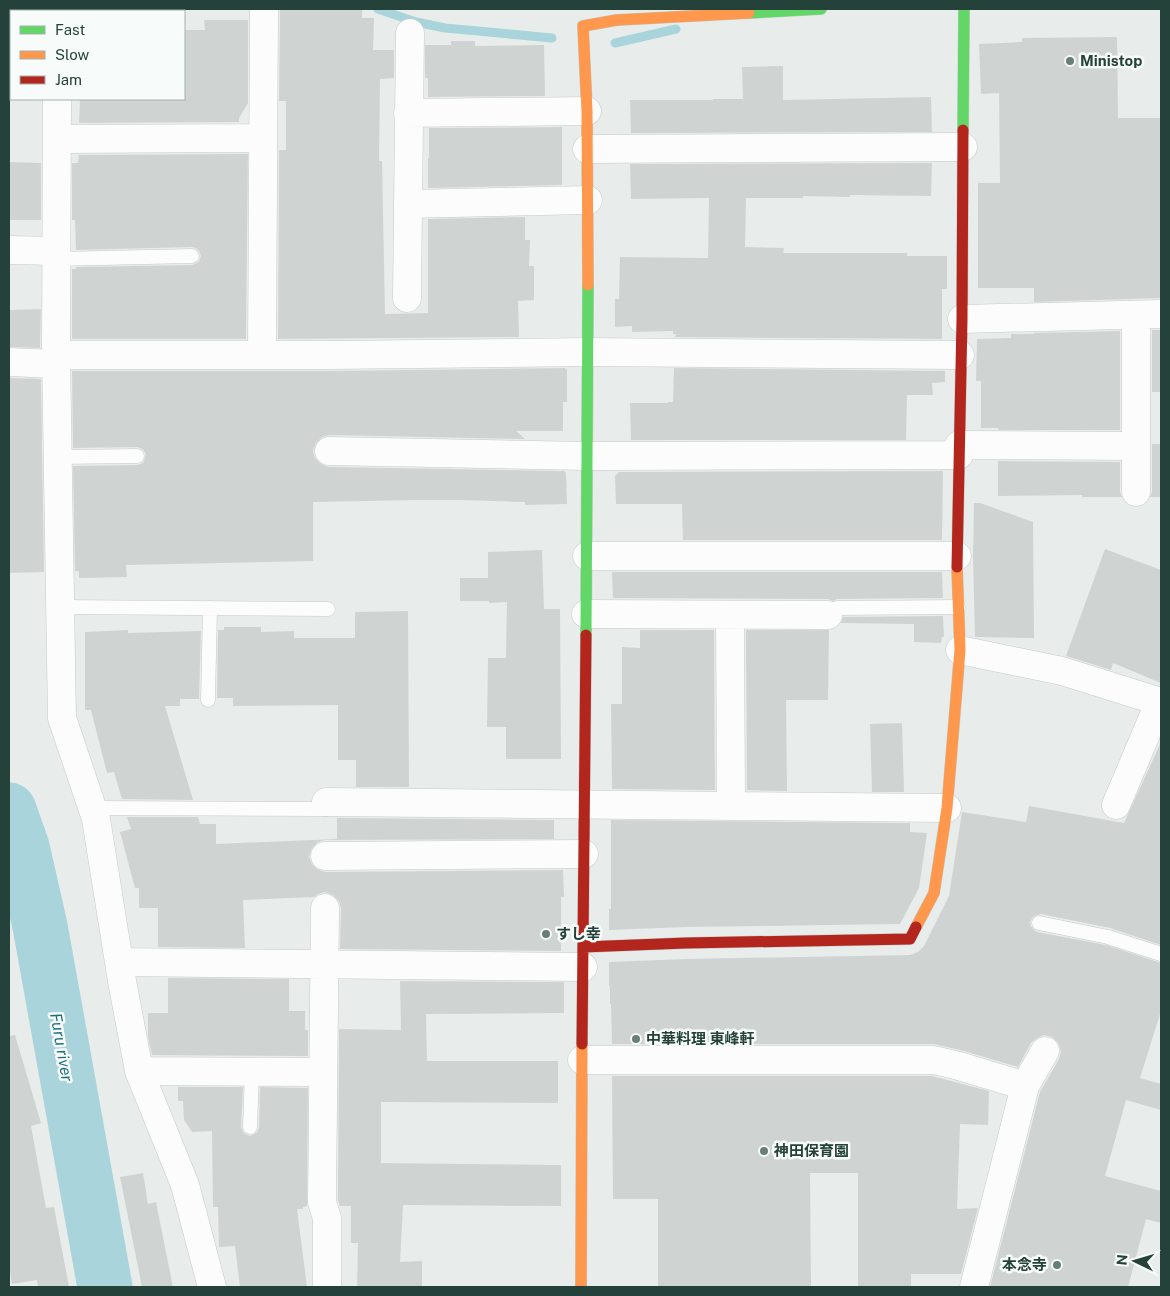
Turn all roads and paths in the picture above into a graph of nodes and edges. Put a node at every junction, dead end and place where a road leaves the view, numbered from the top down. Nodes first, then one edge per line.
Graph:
1 (264, 9) edge
2 (821, 9) edge
3 (964, 9) edge
4 (584, 18) edge
5 (410, 33) dead end
6 (57, 100) edge
7 (587, 111) junction
8 (408, 113) junction
9 (264, 138) junction
10 (57, 139) junction
11 (963, 147) junction
12 (587, 149) junction
13 (588, 200) junction
14 (408, 204) junction
15 (9, 250) edge
16 (56, 255) junction
17 (192, 256) dead end
18 (407, 298) dead end
19 (1149, 315) edge
20 (962, 319) junction
21 (587, 352) junction
22 (262, 355) junction
23 (960, 356) junction
24 (56, 360) junction
25 (9, 362) edge
26 (1136, 446) junction
27 (959, 450) junction
28 (330, 452) dead end
29 (137, 456) dead end
30 (587, 456) junction
31 (58, 457) junction
32 (1136, 492) dead end
33 (587, 556) junction
34 (957, 556) junction
35 (958, 607) junction
36 (60, 608) junction
37 (210, 608) junction
38 (328, 609) dead end
39 (586, 614) junction
40 (730, 615) junction
41 (828, 615) joint
42 (960, 650) junction
43 (208, 700) dead end
44 (1160, 702) edge
45 (584, 804) junction
46 (1116, 805) dead end
47 (326, 806) joint
48 (731, 806) junction
49 (92, 808) junction
50 (947, 808) junction
51 (584, 854) junction
52 (325, 856) dead end
53 (325, 908) dead end
54 (1038, 923) dead end
55 (1161, 954) edge
56 (583, 957) junction
57 (119, 962) junction
58 (324, 964) junction
59 (1045, 1051) dead end
60 (582, 1060) junction
61 (139, 1071) junction
62 (252, 1072) junction
63 (323, 1072) junction
64 (1025, 1086) junction
65 (250, 1127) dead end
66 (212, 1287) edge
67 (327, 1287) edge
68 (581, 1287) edge
69 (974, 1287) edge

1 - 9 street
2 - 4 street
3 - 11 street
4 - 7 street
5 - 8 street
6 - 10 street
7 - 8 street
7 - 12 street
8 - 14 street
9 - 10 street
9 - 22 street
10 - 16 street
11 - 12 street
11 - 20 street
12 - 13 street
13 - 14 street
13 - 21 street
14 - 18 street
15 - 16 street
16 - 17 lane
16 - 24 street
19 - 20 street
19 - 26 street
20 - 23 street
21 - 22 street
21 - 23 street
21 - 30 street
22 - 24 street
23 - 27 street
24 - 25 street
24 - 31 street
26 - 27 street
26 - 32 street
27 - 30 street
27 - 34 street
28 - 30 street
29 - 31 lane
30 - 33 street
31 - 36 street
33 - 34 street
33 - 39 street
34 - 35 street
35 - 41 lane
35 - 42 street
36 - 37 lane
36 - 49 street
37 - 38 lane
37 - 43 lane
39 - 40 street
39 - 45 street
40 - 41 street
40 - 48 street
42 - 44 street
42 - 50 street
44 - 46 street
45 - 47 street
45 - 48 street
45 - 51 street
47 - 49 lane
48 - 50 street
49 - 57 street
50 - 56 street
51 - 52 street
51 - 56 street
53 - 58 street
54 - 55 lane
56 - 58 street
56 - 60 street
57 - 58 street
57 - 61 street
58 - 63 street
59 - 64 street
60 - 64 street
60 - 68 street
61 - 62 street
61 - 66 street
62 - 63 street
62 - 65 lane
63 - 67 street
64 - 69 street

